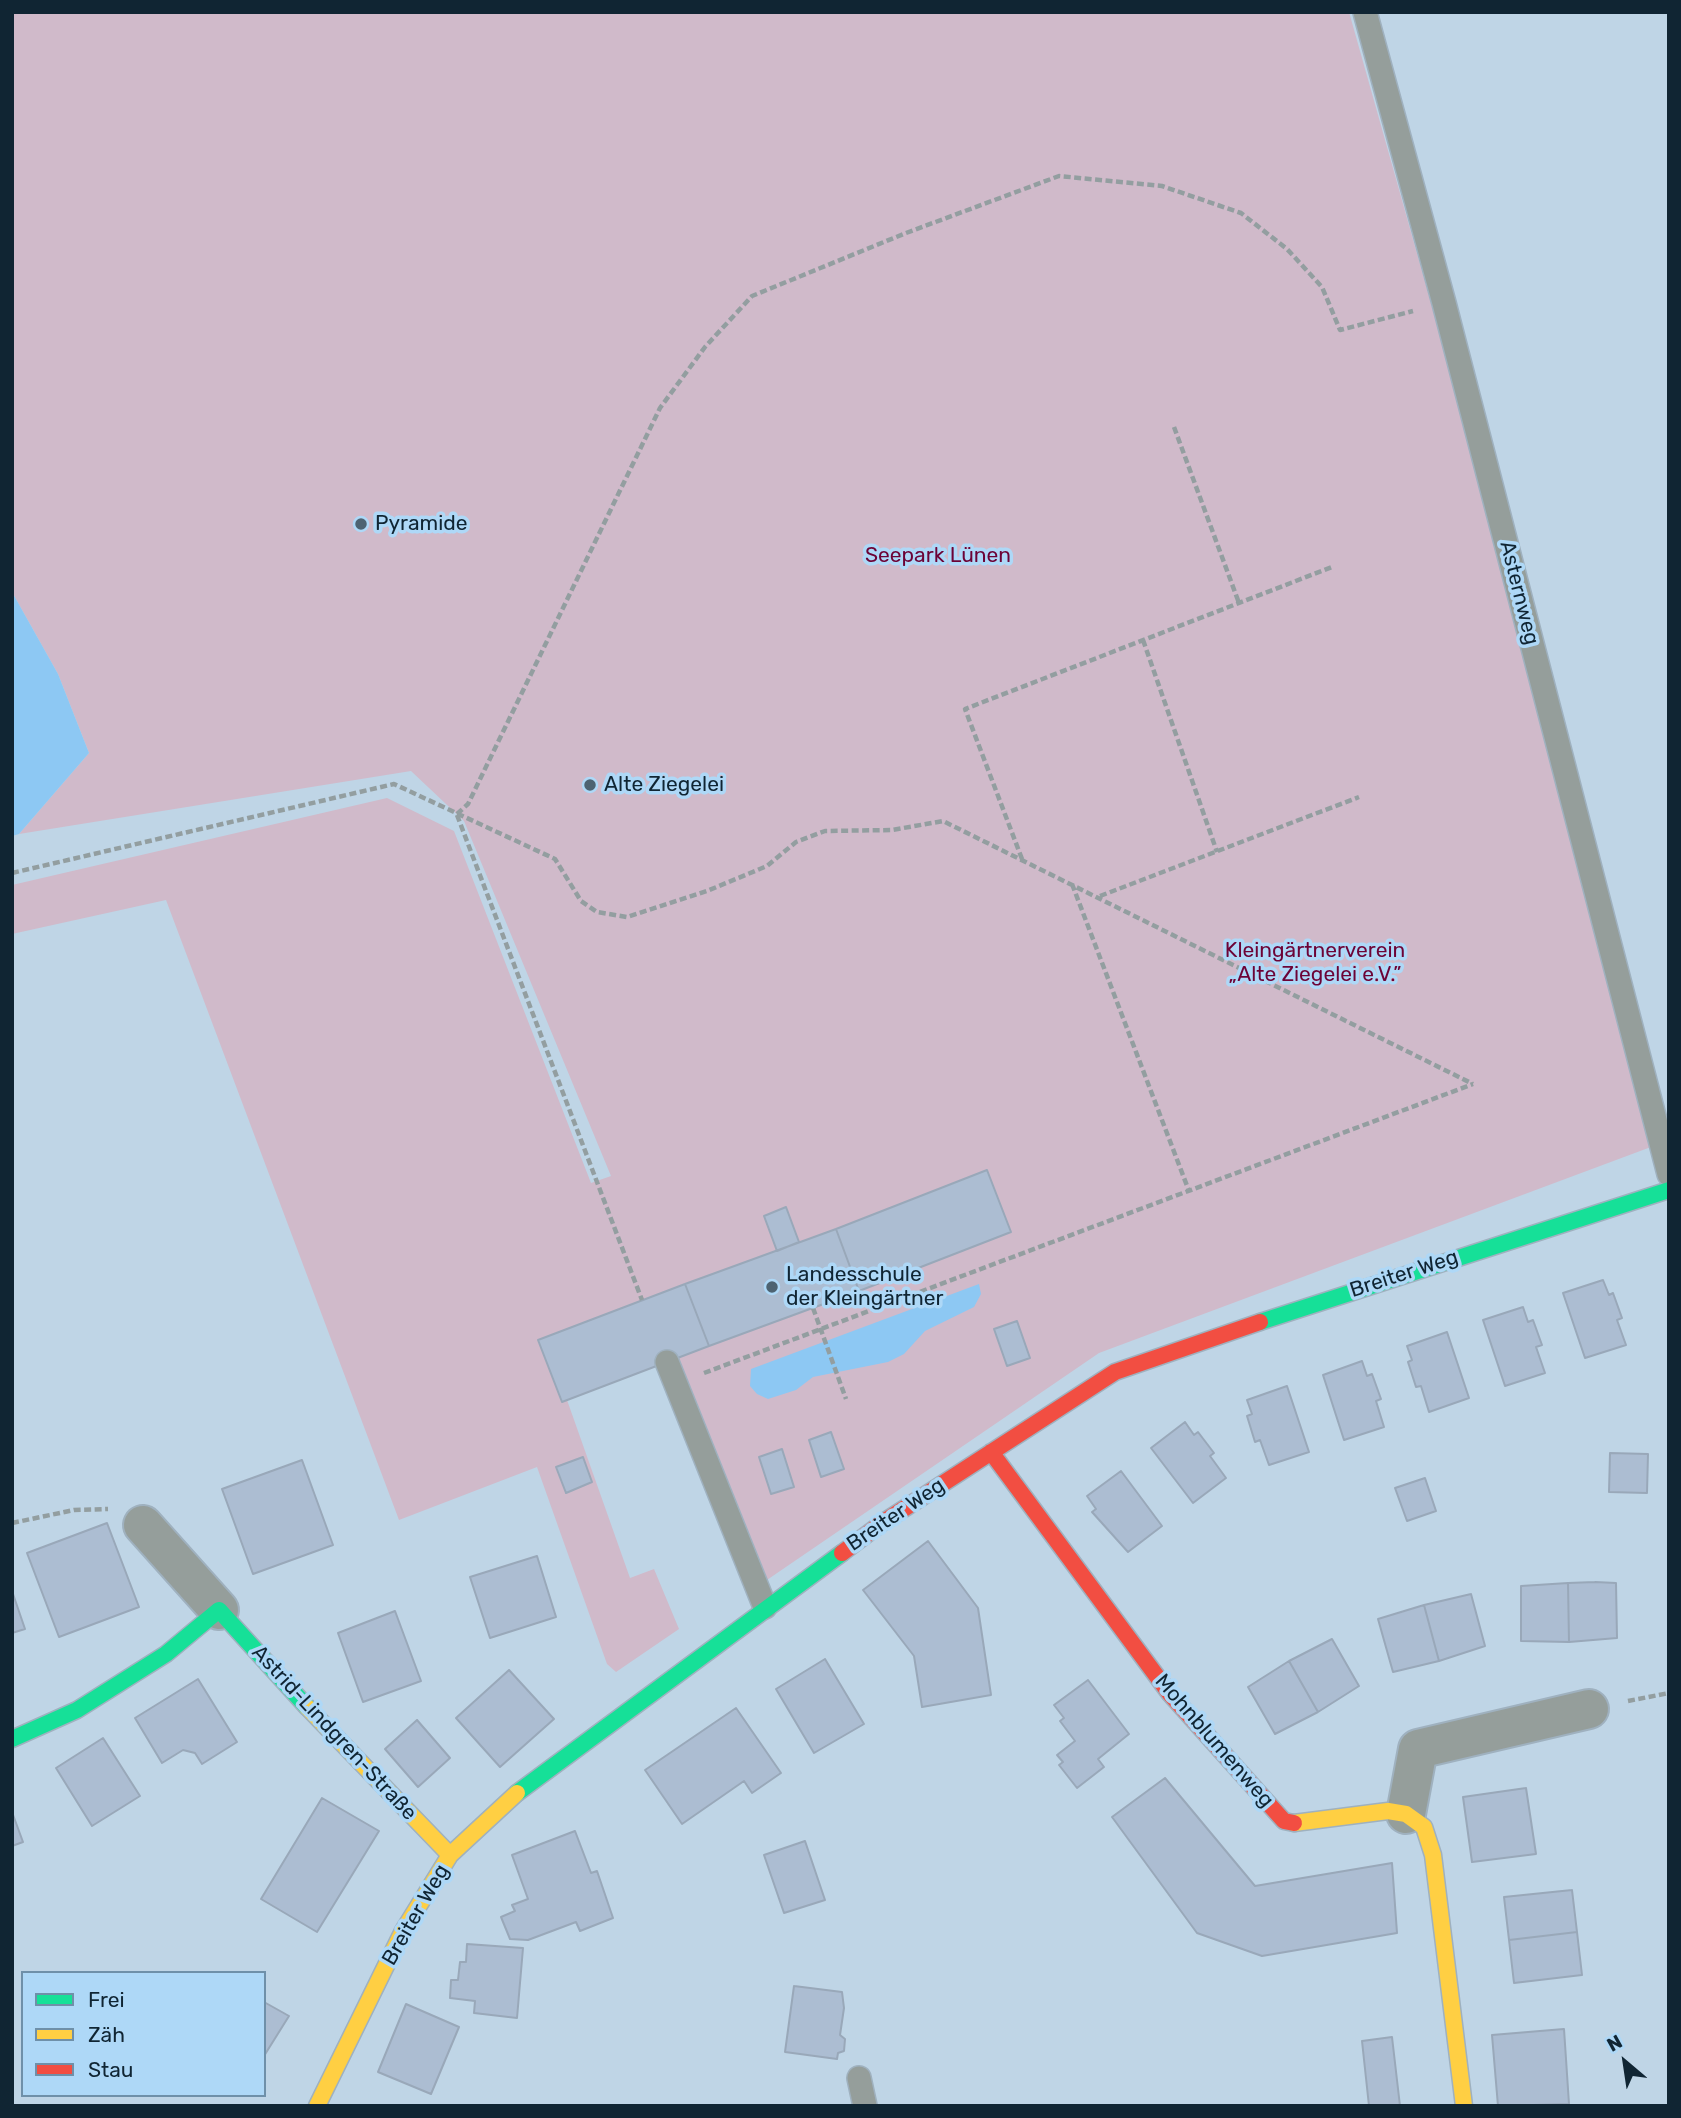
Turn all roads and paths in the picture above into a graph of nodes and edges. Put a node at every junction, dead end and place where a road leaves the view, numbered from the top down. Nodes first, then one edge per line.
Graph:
1 (1365, 12) edge
2 (1444, 303) junction
3 (1174, 426) dead end
4 (1332, 567) dead end
5 (1239, 603) junction
6 (1143, 640) junction
7 (1359, 797) dead end
8 (457, 814) junction
9 (1217, 852) junction
10 (1022, 859) junction
11 (12, 873) edge
12 (1072, 883) junction
13 (1099, 896) junction
14 (1669, 1174) edge
15 (1669, 1189) edge
16 (1189, 1191) junction
17 (642, 1300) dead end
18 (813, 1308) dead end
19 (821, 1329) junction
20 (667, 1362) dead end
21 (675, 1384) junction
22 (846, 1399) dead end
23 (991, 1452) junction
24 (12, 1523) edge
25 (143, 1525) joint
26 (765, 1607) junction
27 (219, 1610) junction
28 (1589, 1709) dead end
29 (12, 1739) edge
30 (1406, 1814) junction
31 (450, 1855) junction
32 (859, 2078) dead end
33 (317, 2106) edge
34 (865, 2106) edge
35 (1464, 2106) edge

1 - 2 lane, Asternweg
2 - 8 path
2 - 14 lane, Asternweg
3 - 5 path
4 - 5 path
5 - 6 path
6 - 9 path
6 - 10 path
7 - 9 path
8 - 10 path
8 - 11 path
8 - 17 path
9 - 13 path
10 - 12 path
12 - 13 path
12 - 16 path
13 - 16 path
15 - 23 street, Breiter Weg
16 - 19 path
18 - 19 path
19 - 21 path
19 - 22 path
20 - 21 lane
21 - 26 lane
23 - 26 street, Breiter Weg
23 - 30 street, Mohnblumenweg
24 - 25 path
25 - 27 street, Astrid-Lindgren-Straße
26 - 31 street, Breiter Weg
27 - 29 street
27 - 31 street, Astrid-Lindgren-Straße
28 - 30 street
30 - 35 street
31 - 33 street, Breiter Weg
32 - 34 lane

